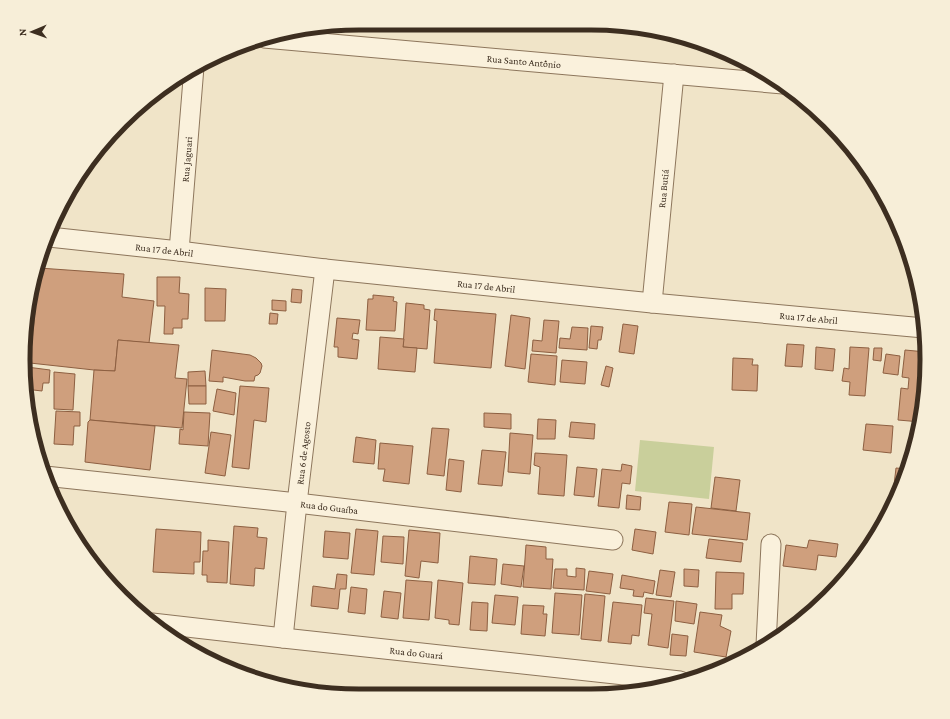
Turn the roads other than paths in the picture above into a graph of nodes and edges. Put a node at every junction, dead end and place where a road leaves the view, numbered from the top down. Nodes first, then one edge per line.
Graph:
1 (281, 39) edge
2 (674, 74) junction
3 (193, 75) edge
4 (769, 83) edge
5 (53, 237) edge
6 (179, 251) junction
7 (325, 268) junction
8 (652, 303) junction
9 (918, 327) edge
10 (51, 477) edge
11 (297, 503) junction
12 (613, 540) dead end
13 (771, 544) dead end
14 (164, 624) edge
15 (282, 638) junction
16 (766, 638) edge
17 (669, 680) edge

1 - 2 street, Rua Santo Antônio
2 - 4 street, Rua Santo Antônio
2 - 8 street, Rua Butiá
3 - 6 street, Rua Jaguari
5 - 6 street, Rua 17 de Abril
6 - 7 street, Rua 17 de Abril
7 - 8 street, Rua 17 de Abril
7 - 11 street, Rua 6 de Agosto
8 - 9 street, Rua 17 de Abril
10 - 11 street, Rua do Guaíba
11 - 12 street, Rua do Guaíba
11 - 15 street, Rua 6 de Agosto
13 - 16 street
14 - 15 street, Rua do Guará
15 - 17 street, Rua do Guará

